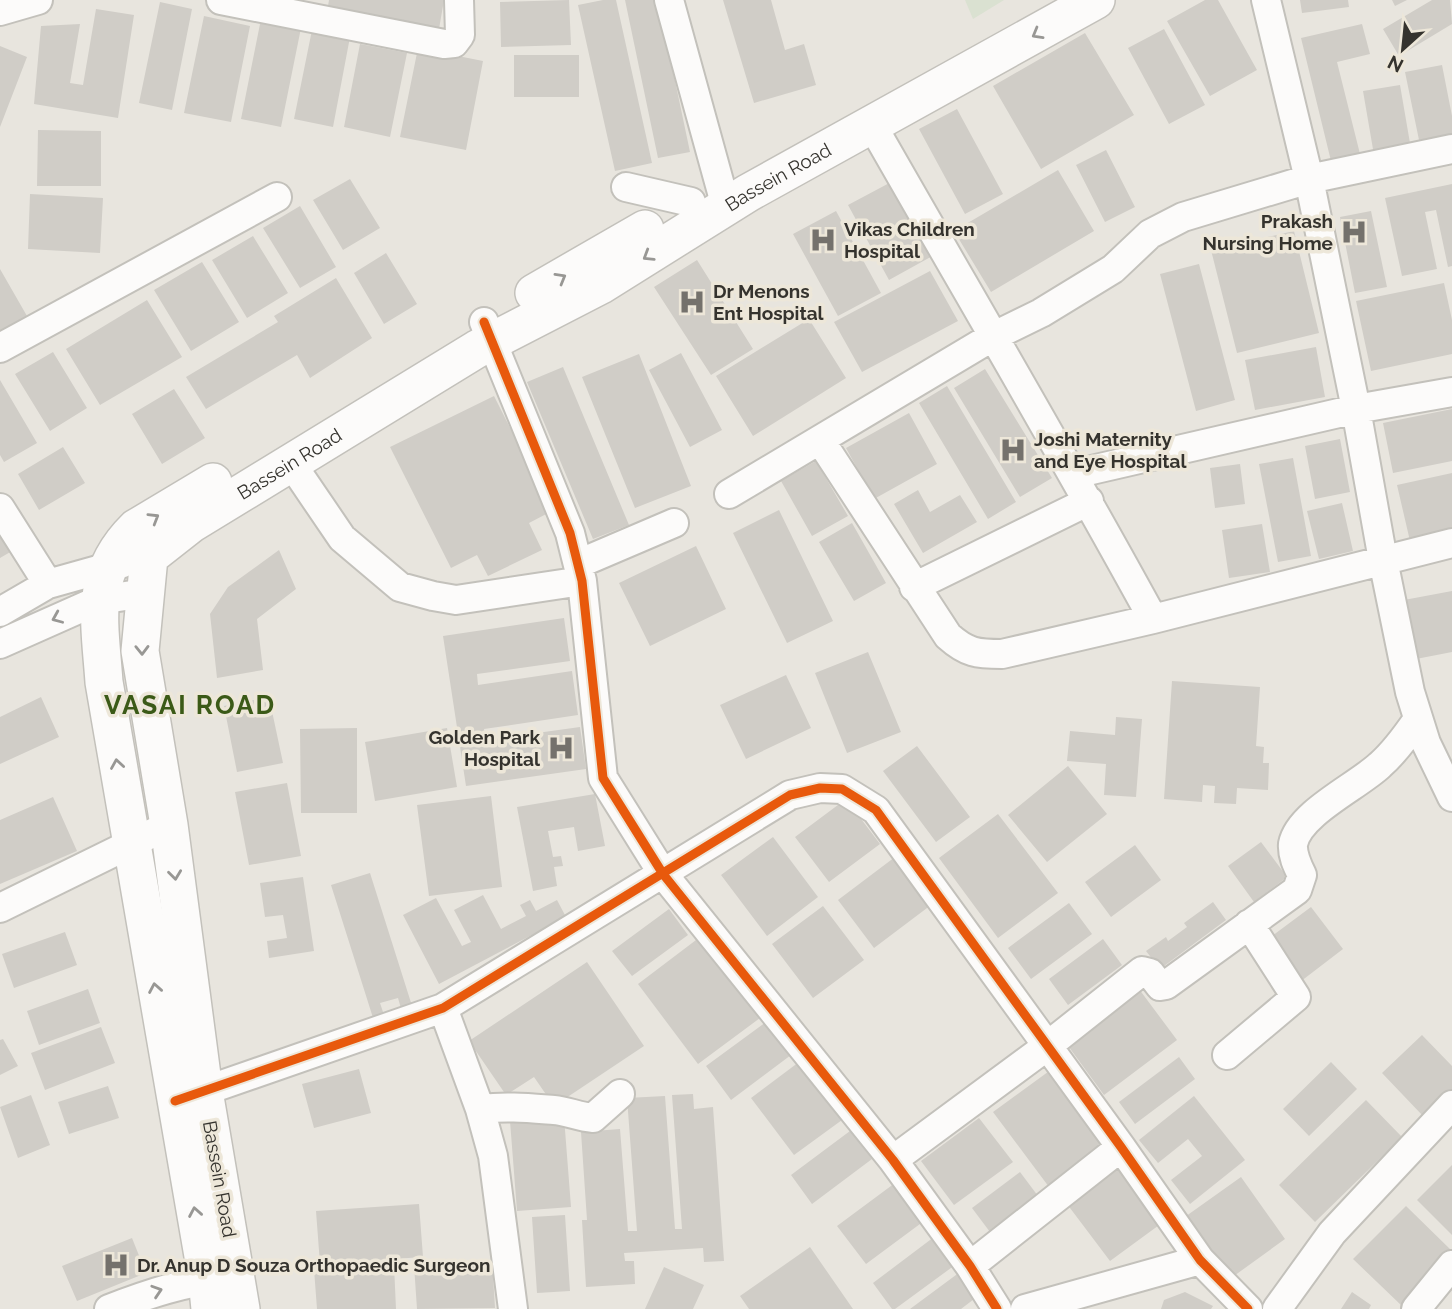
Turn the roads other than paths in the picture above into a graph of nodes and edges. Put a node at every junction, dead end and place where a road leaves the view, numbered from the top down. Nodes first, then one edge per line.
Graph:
1 (38, 0) edge
2 (221, 0) edge
3 (459, 0) edge
4 (669, 0) edge
5 (1046, 0) edge
6 (1096, 0) edge
7 (1266, 0) edge
8 (0, 11) edge
9 (872, 125) junction
10 (1452, 149) edge
11 (1309, 179) junction
12 (626, 187) dead end
13 (277, 197) dead end
14 (713, 200) junction
15 (489, 331) junction
16 (992, 337) junction
17 (0, 348) edge
18 (1452, 392) edge
19 (1356, 409) junction
20 (820, 440) junction
21 (291, 464) junction
22 (1074, 474) junction
23 (729, 494) dead end
24 (1089, 501) junction
25 (0, 508) edge
26 (674, 523) dead end
27 (1452, 543) edge
28 (1382, 560) junction
29 (580, 572) junction
30 (147, 575) junction
31 (104, 583) junction
32 (48, 584) junction
33 (914, 587) junction
34 (0, 612) edge
35 (1153, 619) junction
36 (0, 644) edge
37 (1418, 719) junction
38 (1452, 797) edge
39 (169, 825) junction
40 (131, 845) junction
41 (663, 874) junction
42 (0, 908) edge
43 (1249, 923) junction
44 (443, 1008) junction
45 (1046, 1047) junction
46 (1227, 1055) dead end
47 (620, 1094) dead end
48 (189, 1096) junction
49 (1452, 1105) edge
50 (481, 1109) junction
51 (1121, 1147) junction
52 (893, 1160) junction
53 (1200, 1259) junction
54 (1452, 1265) edge
55 (970, 1266) junction
56 (224, 1294) edge
57 (109, 1309) edge
58 (513, 1309) edge
59 (997, 1309) edge
60 (1025, 1309) edge
61 (1248, 1309) edge
62 (1277, 1309) edge
63 (1416, 1309) edge

1 - 8 street
2 - 3 street
4 - 14 street
5 - 14 main road, Bassein Road
6 -> 9 main road, Bassein Road
7 - 11 street
9 - 14 main road, Bassein Road
9 - 16 street
10 - 11 street
11 - 16 street
11 - 19 street
12 - 14 street
13 - 17 street
14 - 15 main road, Bassein Road
15 - 21 main road, Bassein Road
15 - 29 street
31 -> 15 main road, Bassein Road
16 - 20 street
16 - 22 street
18 - 19 street
19 - 22 street
19 - 28 street
20 - 23 street
20 - 33 street
21 - 29 street
21 - 30 main road, Bassein Road
22 - 24 street
24 - 33 street
24 - 35 street
25 - 32 street
26 - 29 street
27 - 28 street
28 - 35 street
28 - 37 street
29 - 41 street
30 - 31 street
30 -> 39 main road, Bassein Road
31 - 32 street
31 -> 36 street
40 -> 31 main road, Bassein Road
32 - 34 street
33 - 35 street
37 - 38 street
37 - 43 street
39 - 40 street
39 -> 48 main road, Bassein Road
40 - 42 street
48 -> 40 main road, Bassein Road
41 - 44 street
41 - 45 street
41 - 52 street
43 - 45 street
43 - 46 street
44 - 48 street
44 - 50 street
45 - 51 street
45 - 52 street
47 - 50 street
48 - 56 main road, Bassein Road
49 - 62 street
50 - 58 street
51 - 53 street
51 - 55 street
52 - 55 street
53 - 60 street
53 - 61 street
54 - 63 street
55 - 59 street
57 -> 56 street

